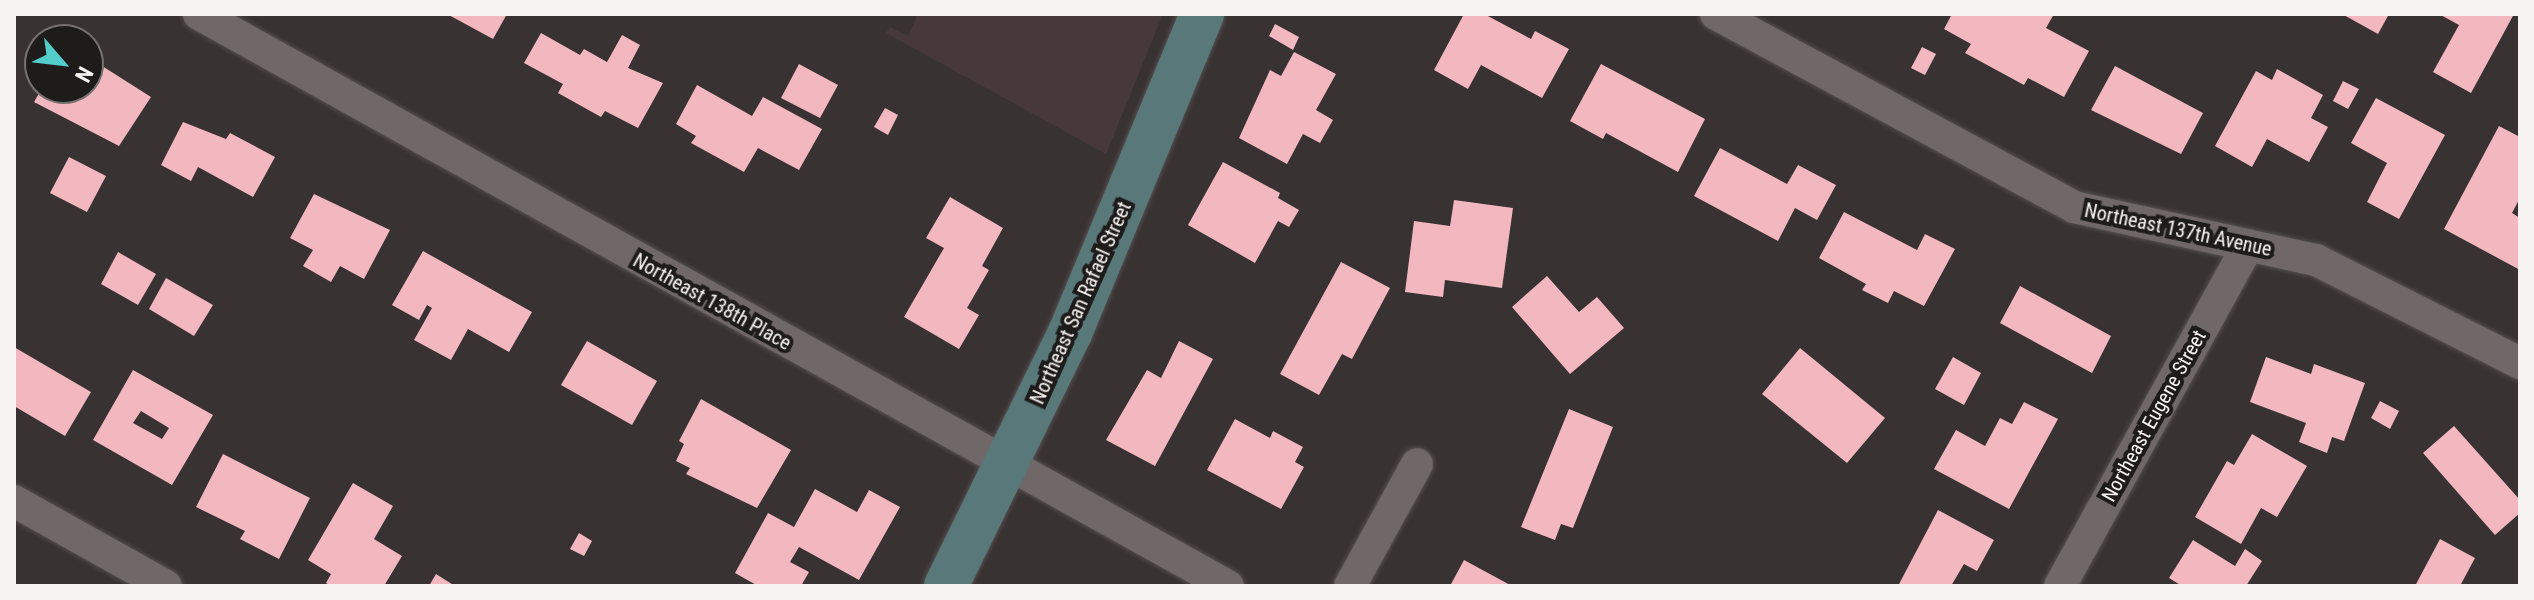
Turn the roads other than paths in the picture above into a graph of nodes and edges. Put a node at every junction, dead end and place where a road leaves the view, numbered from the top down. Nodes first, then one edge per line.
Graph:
1 (199, 14) edge
2 (1202, 14) edge
3 (1716, 14) edge
4 (2248, 245) junction
5 (2520, 363) edge
6 (1009, 463) junction
7 (1417, 464) dead end
8 (14, 501) edge
9 (166, 586) edge
10 (946, 586) edge
11 (1228, 586) edge
12 (1350, 586) edge
13 (2060, 586) edge

1 - 6 street, Northeast 138th Place
2 - 6 street, Northeast San Rafael Street
3 - 4 street, Northeast 137th Avenue
4 - 5 street, Northeast 137th Avenue
4 - 13 street, Northeast Eugene Street
6 - 10 street, Northeast San Rafael Street
6 - 11 street, Northeast 138th Place
7 - 12 street
8 - 9 street

